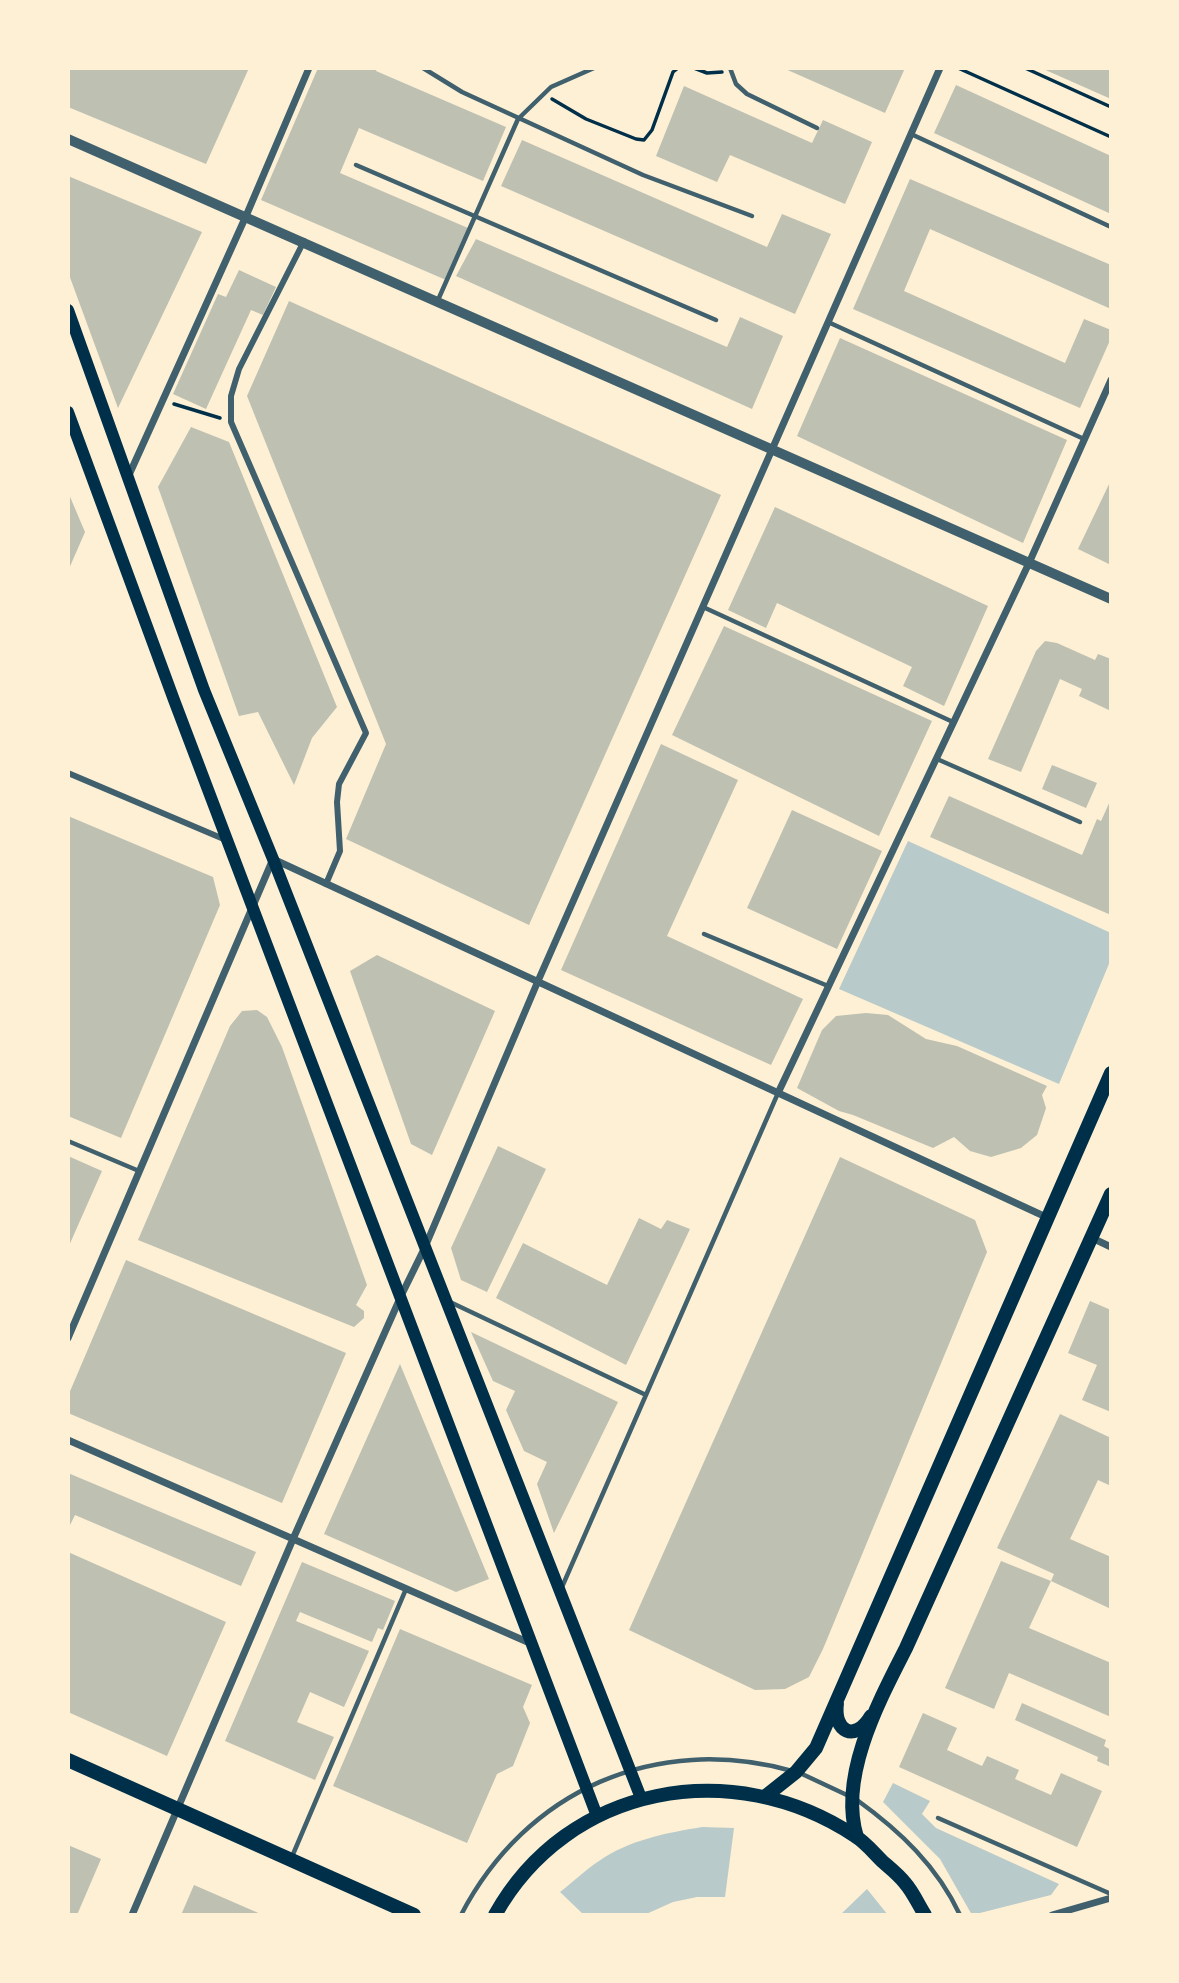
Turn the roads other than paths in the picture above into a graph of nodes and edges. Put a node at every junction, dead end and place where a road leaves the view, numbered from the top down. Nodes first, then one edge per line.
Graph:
1 (309, 68) edge
2 (422, 68) edge
3 (594, 68) edge
4 (727, 68) edge
5 (940, 68) edge
6 (519, 119) junction
7 (817, 128) dead end
8 (911, 134) junction
9 (68, 139) edge
10 (356, 165) dead end
11 (246, 216) junction
12 (752, 216) dead end
13 (475, 217) junction
14 (1111, 227) edge
15 (303, 241) junction
16 (437, 300) junction
17 (68, 310) edge
18 (716, 320) dead end
19 (828, 322) junction
20 (1111, 380) edge
21 (68, 412) edge
22 (1084, 439) junction
23 (772, 449) junction
24 (128, 475) junction
25 (1029, 563) junction
26 (1111, 599) edge
27 (702, 607) junction
28 (954, 722) junction
29 (936, 759) junction
30 (68, 773) edge
31 (1080, 821) dead end
32 (228, 841) junction
33 (273, 859) junction
34 (326, 884) junction
35 (253, 906) junction
36 (704, 934) dead end
37 (538, 981) junction
38 (828, 987) junction
39 (1111, 1073) edge
40 (778, 1093) junction
41 (68, 1141) edge
42 (140, 1171) junction
43 (1111, 1194) edge
44 (1046, 1217) junction
45 (1091, 1238) junction
46 (425, 1247) junction
47 (1111, 1247) edge
48 (401, 1296) junction
49 (446, 1300) junction
50 (68, 1338) edge
51 (646, 1395) junction
52 (68, 1440) edge
53 (293, 1539) junction
54 (406, 1589) junction
55 (560, 1591) junction
56 (532, 1645) junction
57 (839, 1695) junction
58 (882, 1695) junction
59 (68, 1760) edge
60 (630, 1770) junction
61 (796, 1772) junction
62 (587, 1787) junction
63 (766, 1796) junction
64 (852, 1797) junction
65 (641, 1798) junction
66 (177, 1809) junction
67 (597, 1816) junction
68 (938, 1818) dead end
69 (857, 1837) junction
70 (291, 1859) junction
71 (1111, 1896) edge
72 (1084, 1905) junction
73 (132, 1915) edge
74 (414, 1915) edge
75 (461, 1915) edge
76 (495, 1915) edge
77 (925, 1915) edge
78 (960, 1915) edge
79 (1052, 1915) edge
80 (1085, 1915) edge

1 - 11 street
2 - 6 lane
3 - 6 lane
4 - 7 lane
5 - 8 street
6 - 12 lane
6 - 13 lane
8 - 14 lane
8 - 19 street
9 - 11 street
10 - 13 lane
11 - 15 street
11 - 24 street
13 - 16 lane
13 - 18 lane
15 - 16 street
15 - 34 street
16 - 23 street
17 - 24 main road
19 - 22 lane
19 - 23 street
20 - 22 street
21 - 32 main road
22 - 25 street
23 - 25 street
23 - 27 street
24 - 33 main road
25 - 26 street
25 - 28 street
27 - 28 lane
27 - 37 street
28 - 29 street
29 - 31 lane
29 - 38 street
30 - 32 street
32 - 35 main road
33 - 34 street
33 - 35 street
33 - 46 main road
34 - 37 street
35 - 42 street
35 - 48 main road
36 - 38 lane
37 - 40 street
37 - 46 street
38 - 40 street
39 - 44 main road
40 - 44 street
40 - 51 lane
41 - 42 lane
42 - 50 street
43 - 45 main road
44 - 57 main road
45 - 47 street
45 - 58 main road
46 - 48 street
46 - 49 main road
48 - 53 street
48 - 56 main road
49 - 51 lane
49 - 55 main road
51 - 55 lane
52 - 53 street
53 - 54 street
53 - 66 street
54 - 56 street
54 - 70 lane
55 - 60 main road
56 - 62 main road
57 - 58 main road
57 - 61 main road
58 - 64 main road
59 - 66 main road
60 - 61 lane
60 - 62 lane
60 - 65 main road
61 - 63 main road
61 - 64 lane
62 - 67 main road
62 - 75 lane
63 - 65 main road
63 - 69 main road
64 - 69 main road
64 - 78 lane
65 - 67 main road
66 - 70 main road
66 - 73 street
67 - 76 main road
68 - 71 lane
69 - 77 main road
70 - 74 main road
71 - 72 street
72 - 79 street
72 - 80 lane

